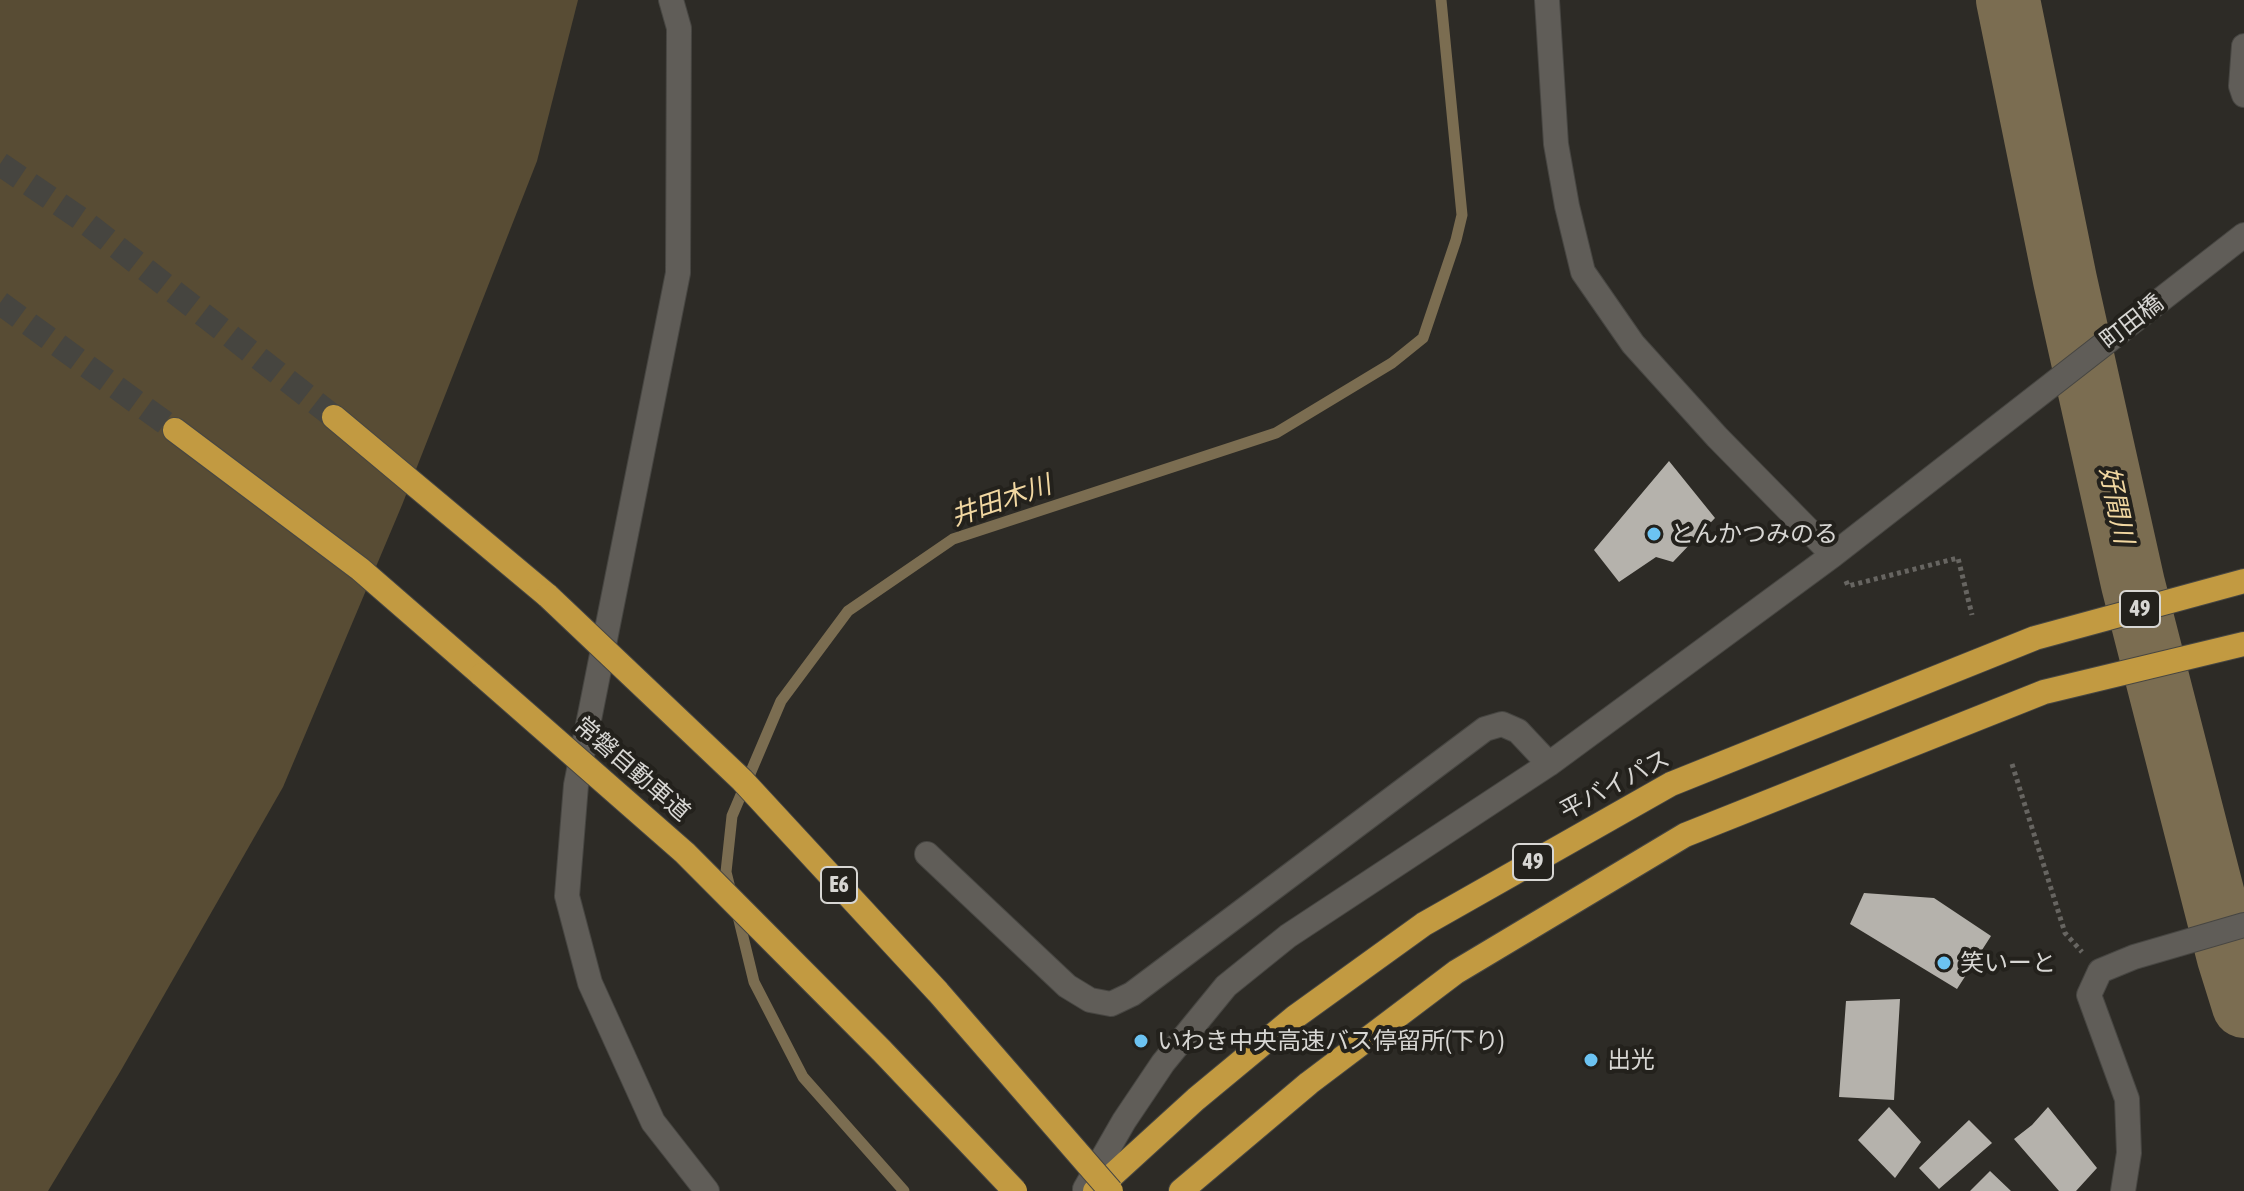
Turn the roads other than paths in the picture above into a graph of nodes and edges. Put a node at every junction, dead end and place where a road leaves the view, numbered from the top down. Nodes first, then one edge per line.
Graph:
1 (671, 0) edge
2 (1547, 0) edge
3 (2244, 46) edge
4 (2244, 95) edge
5 (2243, 236) edge
6 (334, 417) tunnel mouth
7 (175, 430) tunnel mouth
8 (1833, 555) junction
9 (2244, 581) edge
10 (2244, 644) edge
11 (1549, 764) junction
12 (927, 854) dead end
13 (2244, 925) edge
14 (707, 1191) edge
15 (1015, 1191) edge
16 (1083, 1191) edge
17 (1095, 1191) edge
18 (1111, 1191) edge
19 (1182, 1191) edge
20 (2123, 1191) edge

1 - 14 street
2 - 8 street
3 - 4 street
5 - 8 street, 町田橋
6 - 18 highway, E6, bridge
7 - 15 highway, 常磐自動車道, bridge
8 - 11 street, 町田橋
9 - 17 highway, 平バイパス / 49
10 - 19 highway, 49
11 - 12 street
11 - 16 street, 町田橋
13 - 20 street

